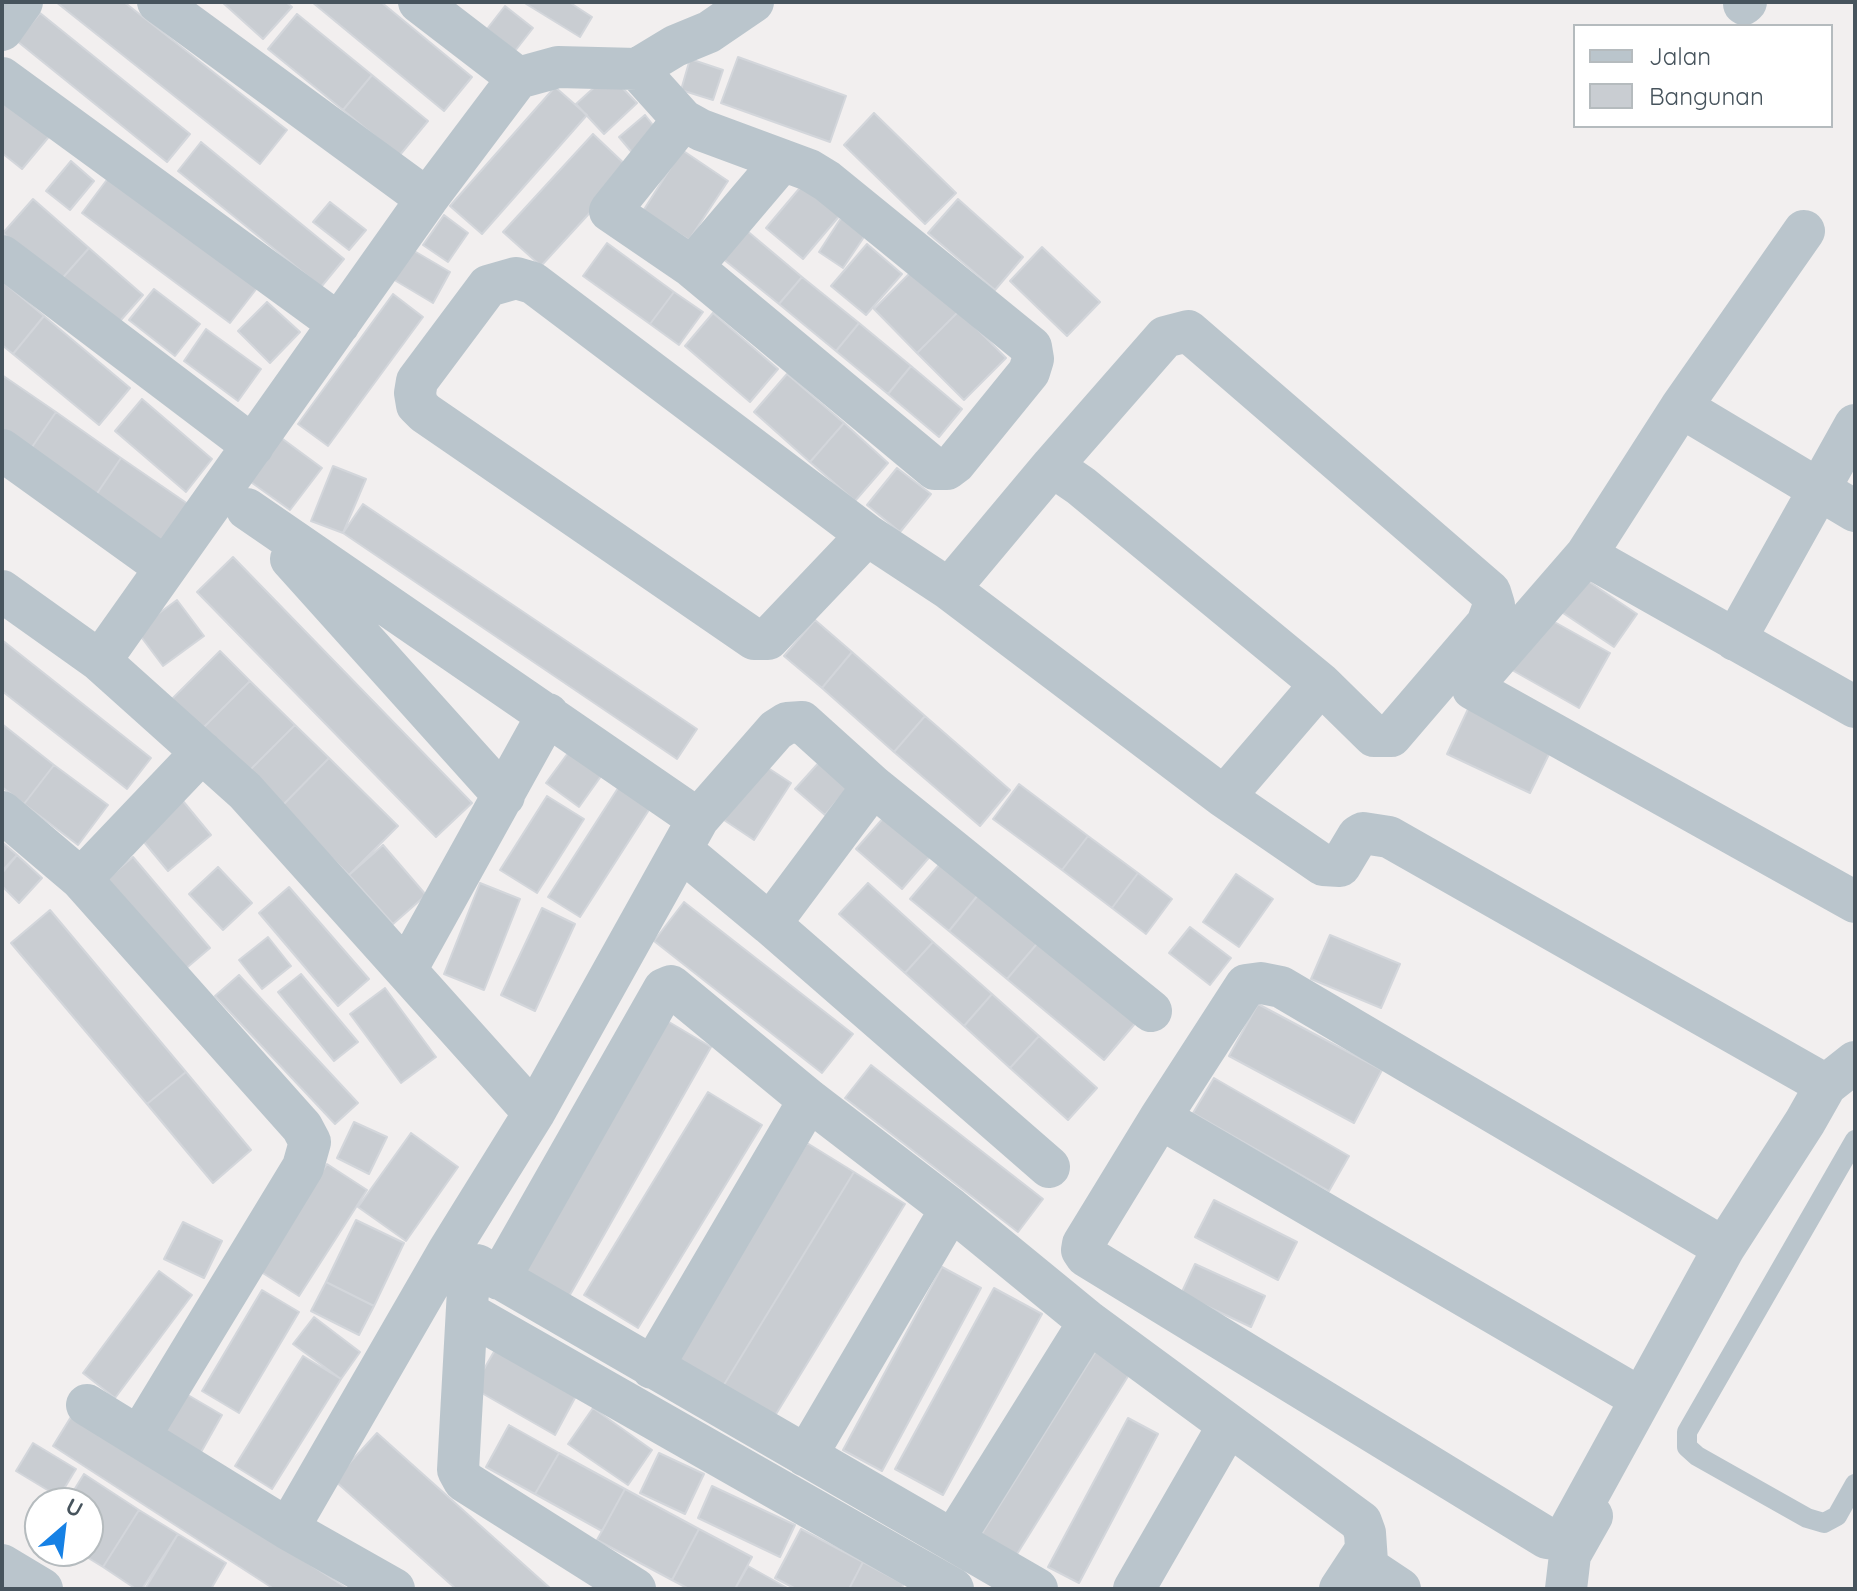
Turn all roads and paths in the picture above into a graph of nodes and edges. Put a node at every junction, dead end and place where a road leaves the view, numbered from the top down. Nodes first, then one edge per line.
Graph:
1 (22, 2) edge
2 (158, 2) edge
3 (419, 2) edge
4 (753, 2) edge
5 (2, 30) edge
6 (637, 69) junction
7 (2, 78) edge
8 (518, 78) junction
9 (683, 120) junction
10 (782, 161) junction
11 (427, 199) junction
12 (1804, 231) dead end
13 (2, 256) edge
14 (692, 267) junction
15 (339, 324) junction
16 (1681, 407) junction
17 (1855, 425) edge
18 (253, 446) junction
19 (2, 450) edge
20 (1052, 466) junction
21 (1817, 491) junction
22 (234, 499) junction
23 (1855, 511) edge
24 (867, 535) junction
25 (1586, 555) junction
26 (166, 568) junction
27 (949, 589) junction
28 (2, 591) edge
29 (1735, 640) junction
30 (100, 661) junction
31 (1321, 684) junction
32 (1855, 707) edge
33 (548, 714) junction
34 (202, 752) junction
35 (873, 786) junction
36 (504, 796) junction
37 (1224, 797) junction
38 (2, 812) edge
39 (690, 834) junction
40 (81, 879) junction
41 (1855, 902) edge
42 (770, 924) junction
43 (406, 970) junction
44 (1151, 1011) dead end
45 (1840, 1074) edge
46 (809, 1100) junction
47 (534, 1113) junction
48 (1160, 1118) junction
49 (1805, 1122) junction
50 (1855, 1140) edge
51 (1049, 1167) dead end
52 (951, 1209) junction
53 (1724, 1248) junction
54 (472, 1263) junction
55 (468, 1313) junction
56 (1089, 1322) junction
57 (652, 1368) junction
58 (1640, 1398) junction
59 (87, 1405) dead end
60 (1228, 1426) junction
61 (139, 1437) junction
62 (806, 1456) junction
63 (1855, 1484) edge
64 (288, 1529) junction
65 (953, 1540) junction
66 (1365, 1551) junction
67 (2, 1565) edge
68 (933, 1584) edge
69 (42, 1589) edge
70 (394, 1589) edge
71 (635, 1589) edge
72 (1037, 1589) edge
73 (1134, 1589) edge
74 (1340, 1589) edge
75 (1400, 1589) edge
76 (1566, 1589) edge

1 - 5 street
2 - 11 street
3 - 8 street
4 - 6 street
6 - 8 street
6 - 9 street
7 - 15 street
8 - 11 street
9 - 10 street
9 - 14 street
10 - 14 street
10 - 14 street
11 - 15 street
12 - 16 street
13 - 18 street
15 - 18 street
16 - 21 street
16 - 25 street
17 - 21 street
18 - 22 street
19 - 26 street
20 - 27 street
20 - 31 street
20 - 31 street
21 - 23 street
21 - 29 street
22 - 26 street
22 - 33 street
22 - 36 street
24 - 24 street
24 - 27 street
25 - 29 street
25 - 41 street
26 - 30 street
27 - 37 street
28 - 30 street
29 - 32 street
30 - 34 street
31 - 37 street
33 - 36 street
33 - 39 street
34 - 40 street
34 - 43 street
35 - 39 street
35 - 42 street
35 - 44 street
36 - 43 street
37 - 45 street
38 - 40 street
39 - 42 street
39 - 47 street
40 - 61 street
42 - 51 street
43 - 47 street
45 - 49 street
46 - 52 street
46 - 54 street
46 - 57 street
47 - 54 street
48 - 53 street
48 - 58 street
48 - 58 street
49 - 53 street
49 - 76 street
50 - 63 lane
52 - 56 street
52 - 62 street
53 - 58 street
54 - 55 street
54 - 57 street
54 - 64 street
55 - 68 street
55 - 71 street
56 - 60 street
56 - 65 street
57 - 62 street
59 - 61 street
60 - 66 street
60 - 73 street
61 - 64 street
62 - 65 street
64 - 70 street
65 - 72 street
66 - 74 street
66 - 75 street
67 - 69 street

